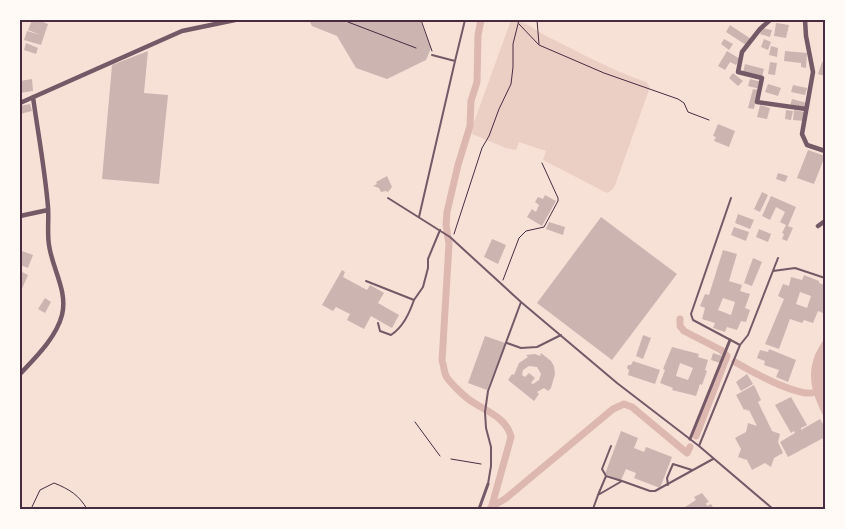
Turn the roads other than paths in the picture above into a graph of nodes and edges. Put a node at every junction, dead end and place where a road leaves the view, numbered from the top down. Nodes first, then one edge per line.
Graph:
1 (234, 20) edge
2 (465, 20) edge
3 (770, 20) edge
4 (805, 20) edge
5 (228, 21) edge
6 (432, 55) road end
7 (455, 61) junction
8 (33, 97) junction
9 (20, 103) edge
10 (806, 109) junction
11 (825, 151) edge
12 (388, 198) dead end
13 (731, 198) dead end
14 (48, 210) junction
15 (20, 216) edge
16 (419, 218) junction
17 (825, 221) edge
18 (818, 226) dead end
19 (440, 230) junction
20 (778, 258) dead end
21 (773, 271) junction
22 (825, 278) edge
23 (366, 281) dead end
24 (414, 300) junction
25 (521, 302) junction
26 (378, 323) dead end
27 (561, 335) junction
28 (730, 340) junction
29 (506, 343) junction
30 (740, 345) junction
31 (20, 374) edge
32 (690, 439) junction
33 (611, 446) dead end
34 (699, 446) junction
35 (713, 458) junction
36 (692, 470) junction
37 (606, 476) junction
38 (622, 481) junction
39 (488, 484) joint
40 (668, 485) junction
41 (598, 495) junction
42 (479, 509) edge
43 (593, 509) edge
44 (773, 509) edge

1 - 5 street
2 - 7 lane
3 - 10 street
4 - 10 street
5 - 8 street
6 - 7 lane
7 - 16 lane
8 - 9 street
8 - 14 street
10 - 11 street
12 - 16 lane
13 - 28 lane
14 - 15 street
14 - 31 street
16 - 19 lane
17 - 18 street
19 - 24 lane
19 - 25 lane
20 - 21 lane
21 - 22 lane
21 - 30 lane
23 - 24 lane
24 - 26 lane
25 - 27 lane
25 - 29 lane
27 - 29 lane
27 - 32 lane
28 - 30 lane
28 - 32 street
29 - 39 lane
30 - 34 lane
32 - 34 lane
33 - 37 lane
34 - 35 lane
35 - 36 lane
35 - 44 lane
36 - 40 lane
36 - 40 lane
37 - 38 lane
37 - 41 lane
38 - 40 lane
38 - 41 lane
39 - 42 street
41 - 43 lane

